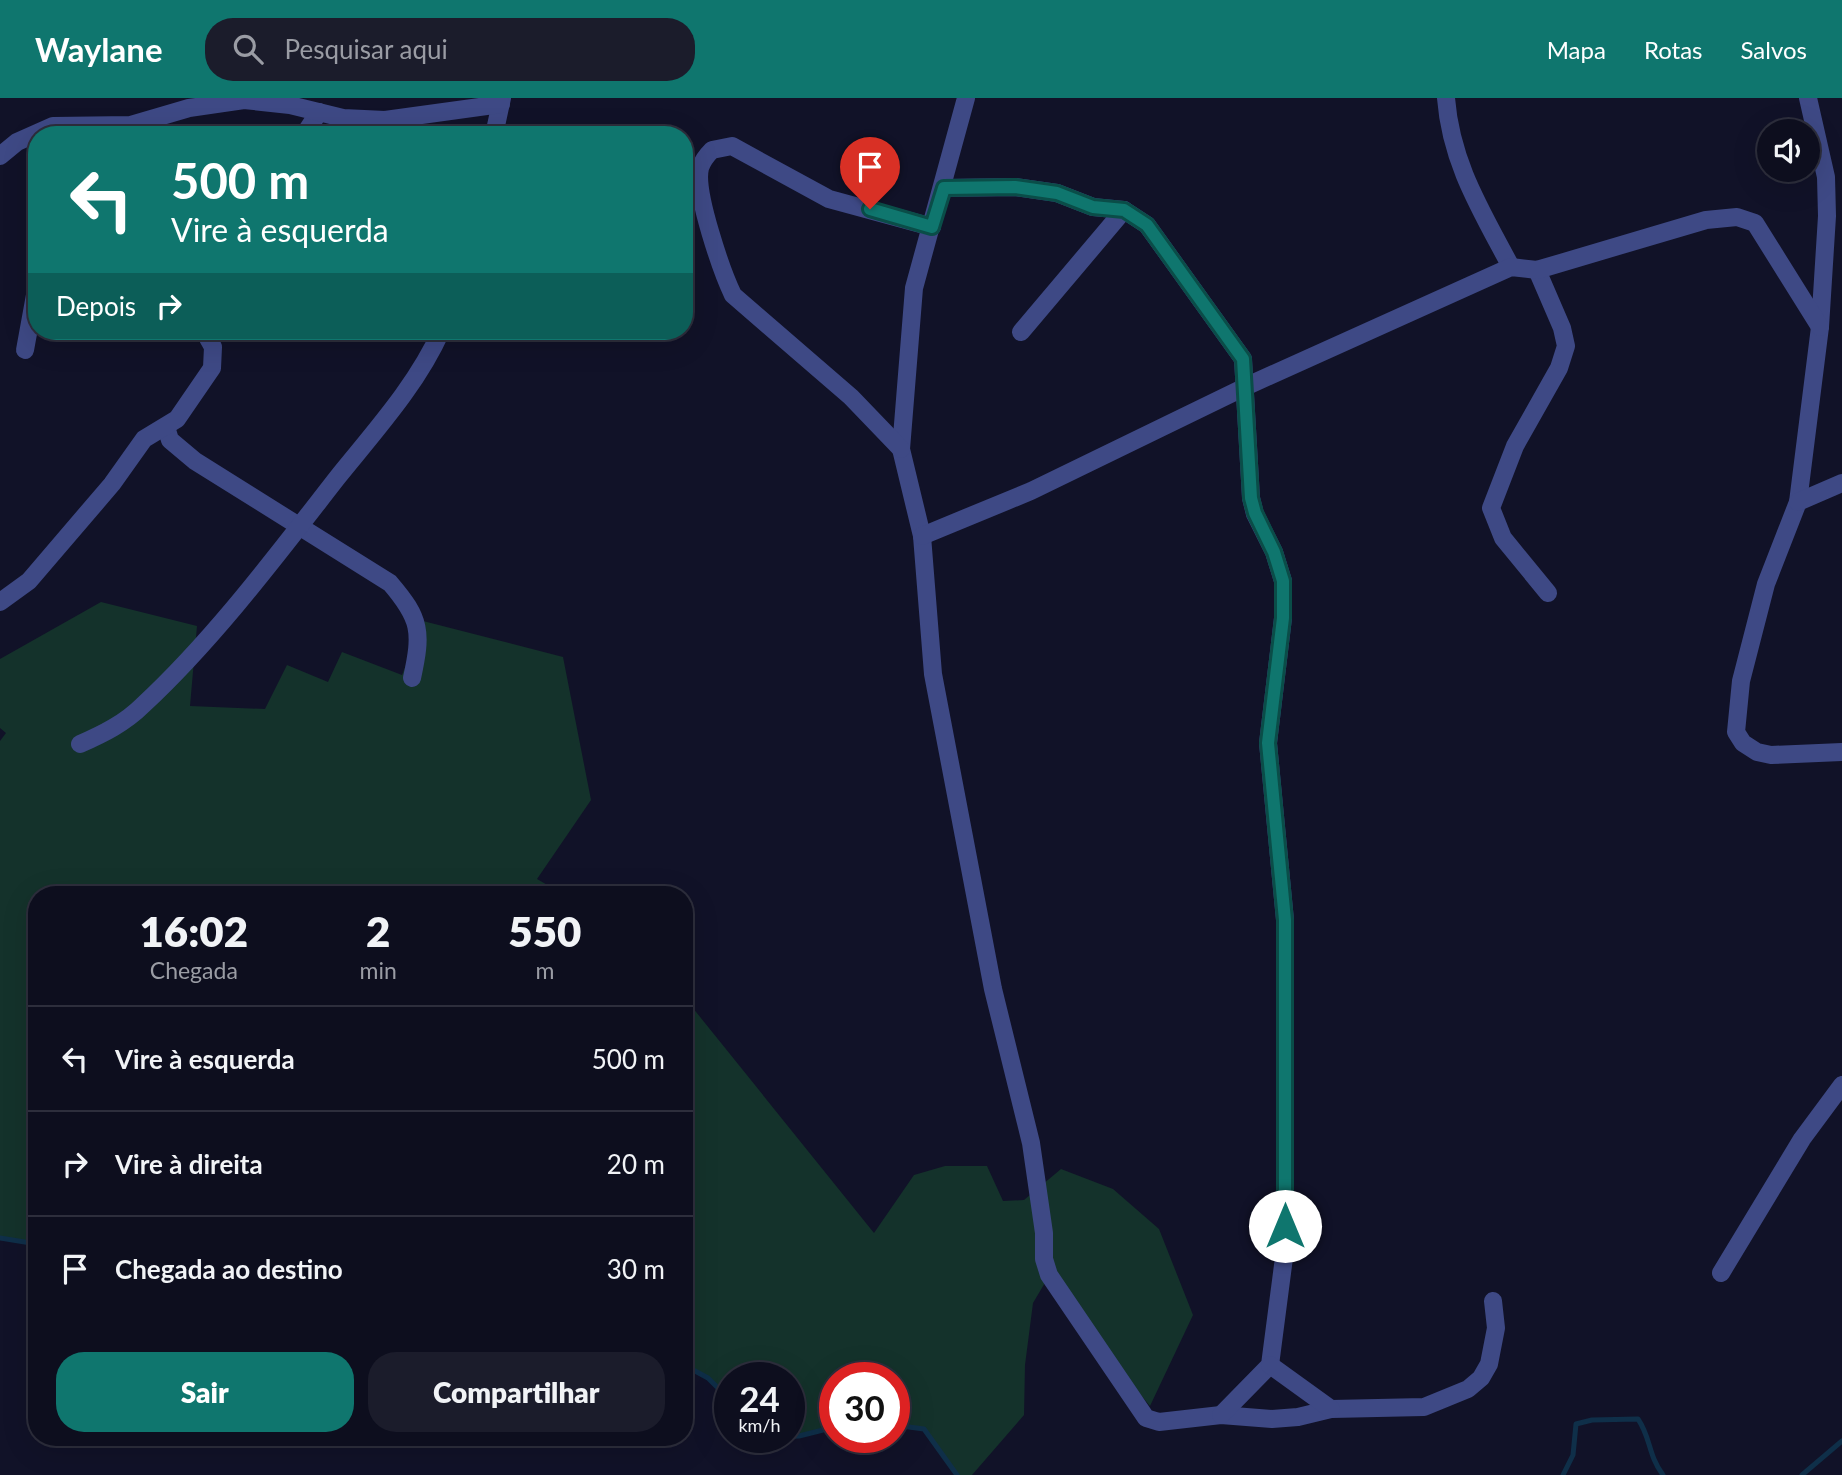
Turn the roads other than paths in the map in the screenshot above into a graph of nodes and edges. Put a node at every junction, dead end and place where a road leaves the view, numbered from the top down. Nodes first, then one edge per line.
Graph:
1 (966, 98) edge
2 (1446, 98) edge
3 (1808, 98) edge
4 (502, 101) edge
5 (319, 112) junction
6 (115, 126) edge
7 (137, 126) edge
8 (153, 126) edge
9 (310, 126) edge
10 (496, 126) edge
11 (28, 138) edge
12 (0, 156) edge
13 (944, 188) junction
14 (1124, 210) junction
15 (932, 227) junction
16 (1511, 267) junction
17 (1537, 270) junction
18 (1821, 327) junction
19 (1021, 332) dead end
20 (28, 334) edge
21 (209, 340) edge
22 (437, 340) edge
23 (25, 350) dead end
24 (1247, 386) junction
25 (166, 427) junction
26 (901, 449) junction
27 (1842, 483) edge
28 (1798, 502) junction
29 (300, 526) junction
30 (922, 536) junction
31 (1548, 593) dead end
32 (0, 602) edge
33 (412, 678) dead end
34 (80, 744) dead end
35 (1842, 752) edge
36 (1842, 1085) edge
37 (1721, 1273) dead end
38 (1493, 1301) dead end
39 (1270, 1365) junction
40 (1331, 1409) junction
41 (1221, 1415) junction

1 - 13 street
2 - 16 street
3 - 18 street
4 - 5 street
4 - 10 street
5 - 8 street
5 - 9 street
6 - 7 street
11 - 12 street
13 - 14 street
13 - 15 street
14 - 19 street
14 - 24 street
15 - 26 street
15 - 26 street
16 - 17 street
16 - 24 street
17 - 18 street
17 - 31 street
18 - 28 street
20 - 23 street
21 - 25 street
22 - 29 street
24 - 30 street
24 - 39 street
25 - 29 street
25 - 32 street
26 - 30 street
27 - 28 street
28 - 35 street
29 - 33 street
29 - 34 street
30 - 41 street
36 - 37 street
38 - 40 street
39 - 40 street
39 - 41 street
40 - 41 street

